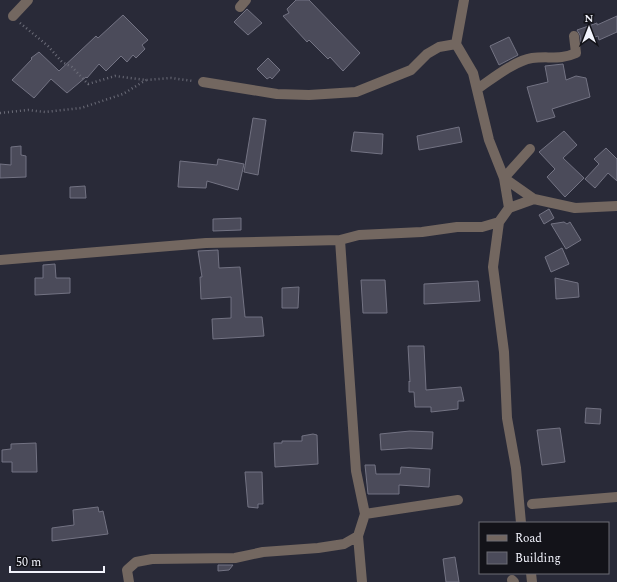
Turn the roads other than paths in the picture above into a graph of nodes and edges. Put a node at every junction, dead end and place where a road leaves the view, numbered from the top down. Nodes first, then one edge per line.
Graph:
1 (28, 0) edge
2 (464, 0) edge
3 (13, 16) road end
4 (574, 36) dead end
5 (456, 44) junction
6 (203, 82) road end
7 (477, 89) junction
8 (530, 149) dead end
9 (504, 178) junction
10 (534, 200) junction
11 (617, 206) edge
12 (510, 208) junction
13 (499, 222) junction
14 (340, 240) junction
15 (0, 260) edge
16 (617, 497) edge
17 (458, 500) dead end
18 (532, 504) dead end
19 (365, 514) junction
20 (521, 522) edge
21 (358, 536) junction
22 (129, 582) edge
23 (362, 582) edge

1 - 3 street
2 - 5 street
4 - 7 street
5 - 6 street
5 - 7 street
7 - 9 street
8 - 9 street
9 - 10 street
9 - 12 street
10 - 11 street
10 - 12 street
12 - 13 street
13 - 14 street
13 - 20 street
14 - 15 street
14 - 19 street
16 - 18 street
17 - 19 street
19 - 21 street
21 - 22 street
21 - 23 street

